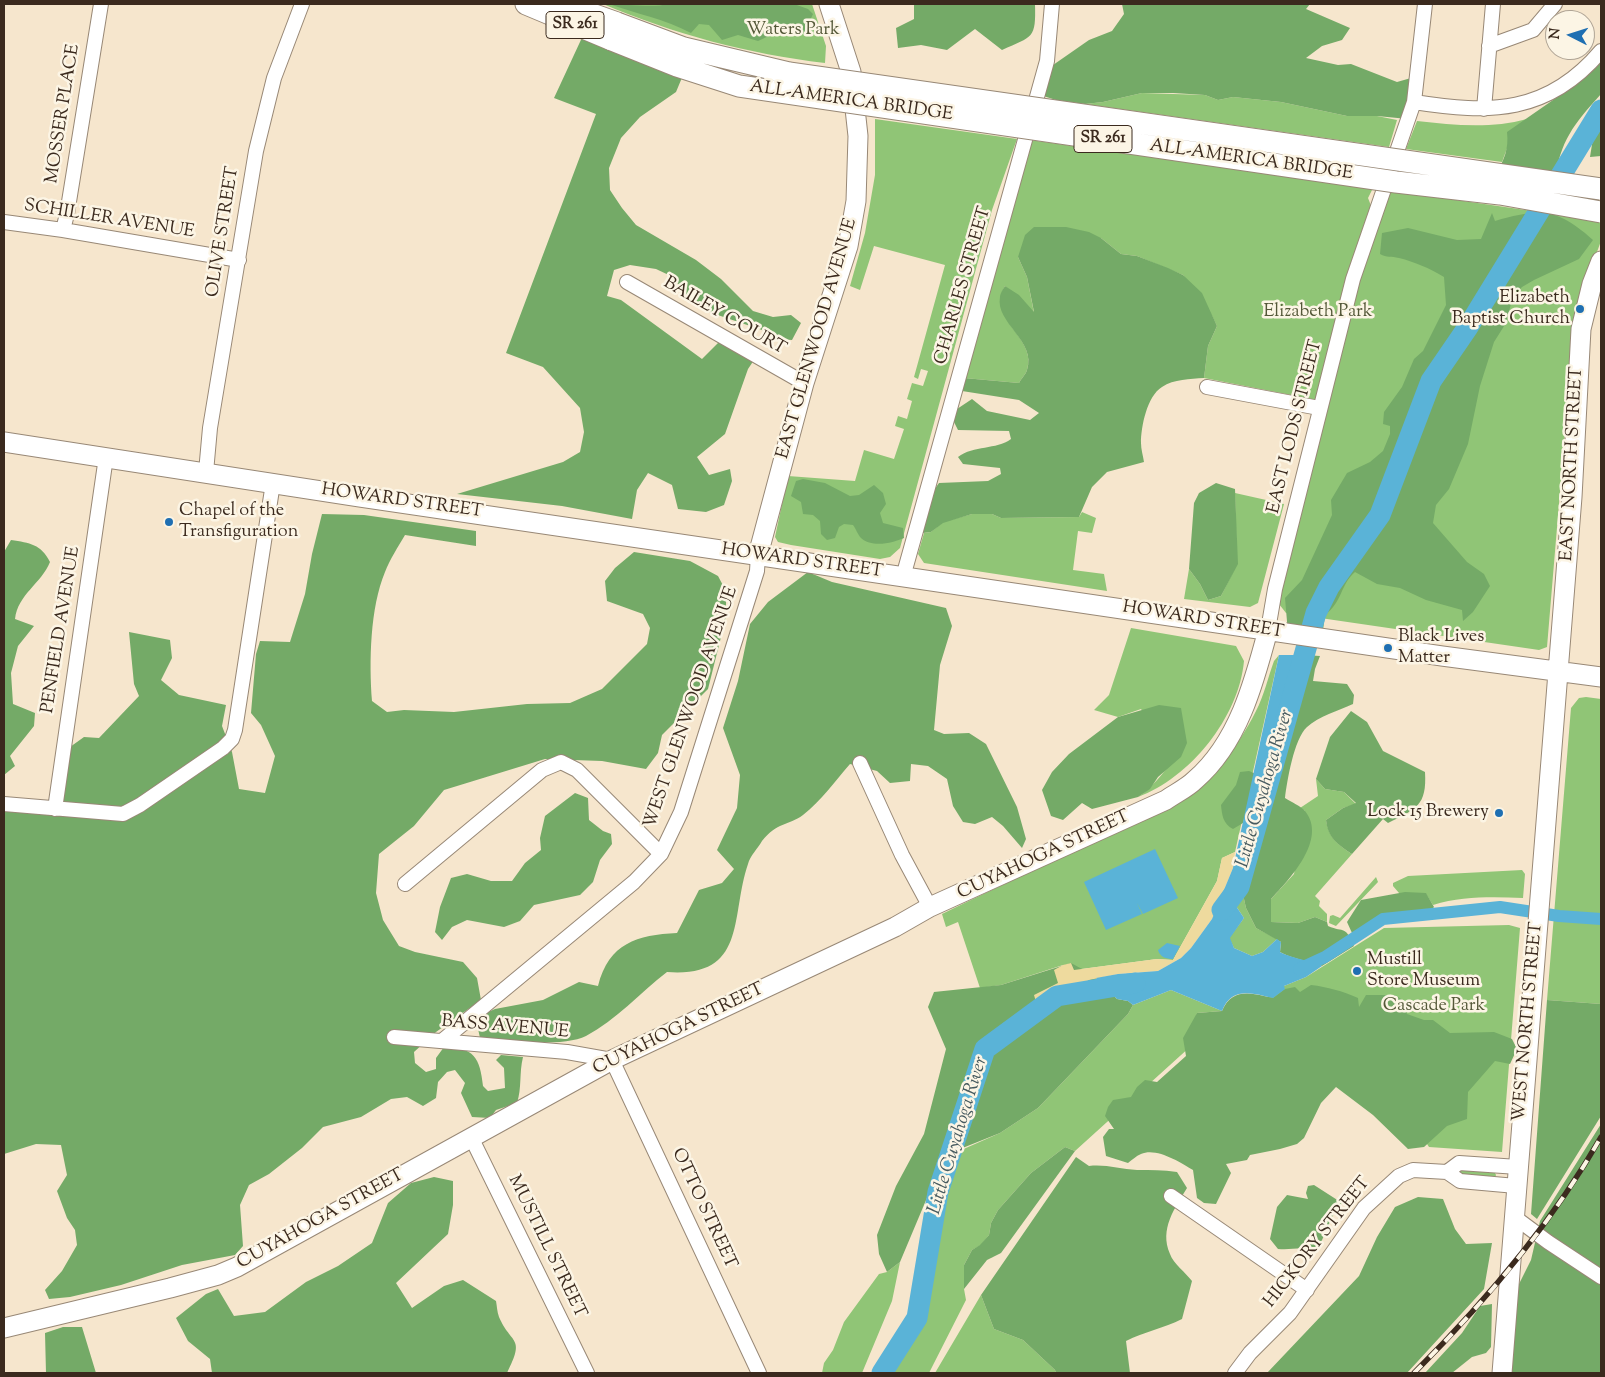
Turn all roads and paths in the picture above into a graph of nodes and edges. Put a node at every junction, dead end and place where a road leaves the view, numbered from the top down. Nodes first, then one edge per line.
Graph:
1 (100, 4) edge
2 (302, 4) edge
3 (526, 4) edge
4 (564, 4) edge
5 (829, 4) edge
6 (1052, 4) edge
7 (1425, 4) edge
8 (1493, 4) edge
9 (1555, 4) edge
10 (614, 31) junction
11 (1489, 46) junction
12 (1601, 51) edge
13 (1414, 102) junction
14 (1484, 109) junction
15 (1601, 189) edge
16 (1601, 212) edge
17 (4, 222) edge
18 (63, 230) junction
19 (239, 260) junction
20 (1601, 261) edge
21 (626, 282) dead end
22 (804, 383) junction
23 (1207, 387) dead end
24 (1319, 408) junction
25 (4, 442) edge
26 (106, 457) junction
27 (206, 472) junction
28 (274, 483) junction
29 (758, 555) junction
30 (903, 577) junction
31 (1268, 630) junction
32 (1558, 671) junction
33 (1601, 677) edge
34 (860, 763) dead end
35 (4, 804) edge
36 (54, 808) junction
37 (661, 854) junction
38 (406, 884) dead end
39 (930, 907) junction
40 (394, 1036) dead end
41 (442, 1041) junction
42 (612, 1060) junction
43 (471, 1136) junction
44 (1518, 1167) junction
45 (1447, 1172) junction
46 (1516, 1186) junction
47 (1171, 1196) dead end
48 (1513, 1216) junction
49 (1601, 1277) edge
50 (1307, 1290) junction
51 (4, 1328) edge
52 (587, 1373) edge
53 (759, 1373) edge
54 (1235, 1373) edge
55 (1502, 1373) edge

1 - 18 street, MOSSER PLACE
2 - 19 street, OLIVE STREET
3 - 10 main road, SR 261
4 - 10 main road, SR 261
5 - 22 street, EAST GLENWOOD AVENUE
6 - 30 street, CHARLES STREET
7 - 13 street, EAST LODS STREET
8 - 11 street
9 - 11 street
10 - 15 main road, ALL-AMERICA BRIDGE / SR 261, bridge
10 - 16 main road, ALL-AMERICA BRIDGE / SR 261, bridge
11 - 14 street
12 - 14 street
13 - 14 street
13 - 24 street, EAST LODS STREET
17 - 18 street, SCHILLER AVENUE
18 - 19 street, SCHILLER AVENUE
19 - 27 street, OLIVE STREET
20 - 32 street, EAST NORTH STREET
21 - 22 street, BAILEY COURT
22 - 29 street, EAST GLENWOOD AVENUE
23 - 24 street
24 - 31 street, EAST LODS STREET
25 - 26 street, HOWARD STREET
26 - 27 street, HOWARD STREET
26 - 36 street, PENFIELD AVENUE
27 - 28 street, HOWARD STREET
28 - 29 street, HOWARD STREET
28 - 36 street
29 - 30 street, HOWARD STREET
29 - 37 street, WEST GLENWOOD AVENUE
30 - 31 street, HOWARD STREET
31 - 32 street, HOWARD STREET
31 - 39 street, CUYAHOGA STREET
32 - 33 street, HOWARD STREET
32 - 44 street, WEST NORTH STREET
34 - 39 street
35 - 36 street
37 - 38 street
37 - 41 street, WEST GLENWOOD AVENUE
39 - 42 street, CUYAHOGA STREET
40 - 41 street, BASS AVENUE
41 - 42 street, BASS AVENUE
42 - 43 street, CUYAHOGA STREET
42 - 53 street, OTTO STREET
43 - 51 street, CUYAHOGA STREET
43 - 52 street, MUSTILL STREET
44 - 45 street, HICKORY STREET
44 - 46 street, WEST NORTH STREET
45 - 46 street, HICKORY STREET
45 - 50 street, HICKORY STREET
46 - 48 street, WEST NORTH STREET
47 - 50 street
48 - 49 street
48 - 55 street, WEST NORTH STREET
50 - 54 street, HICKORY STREET

